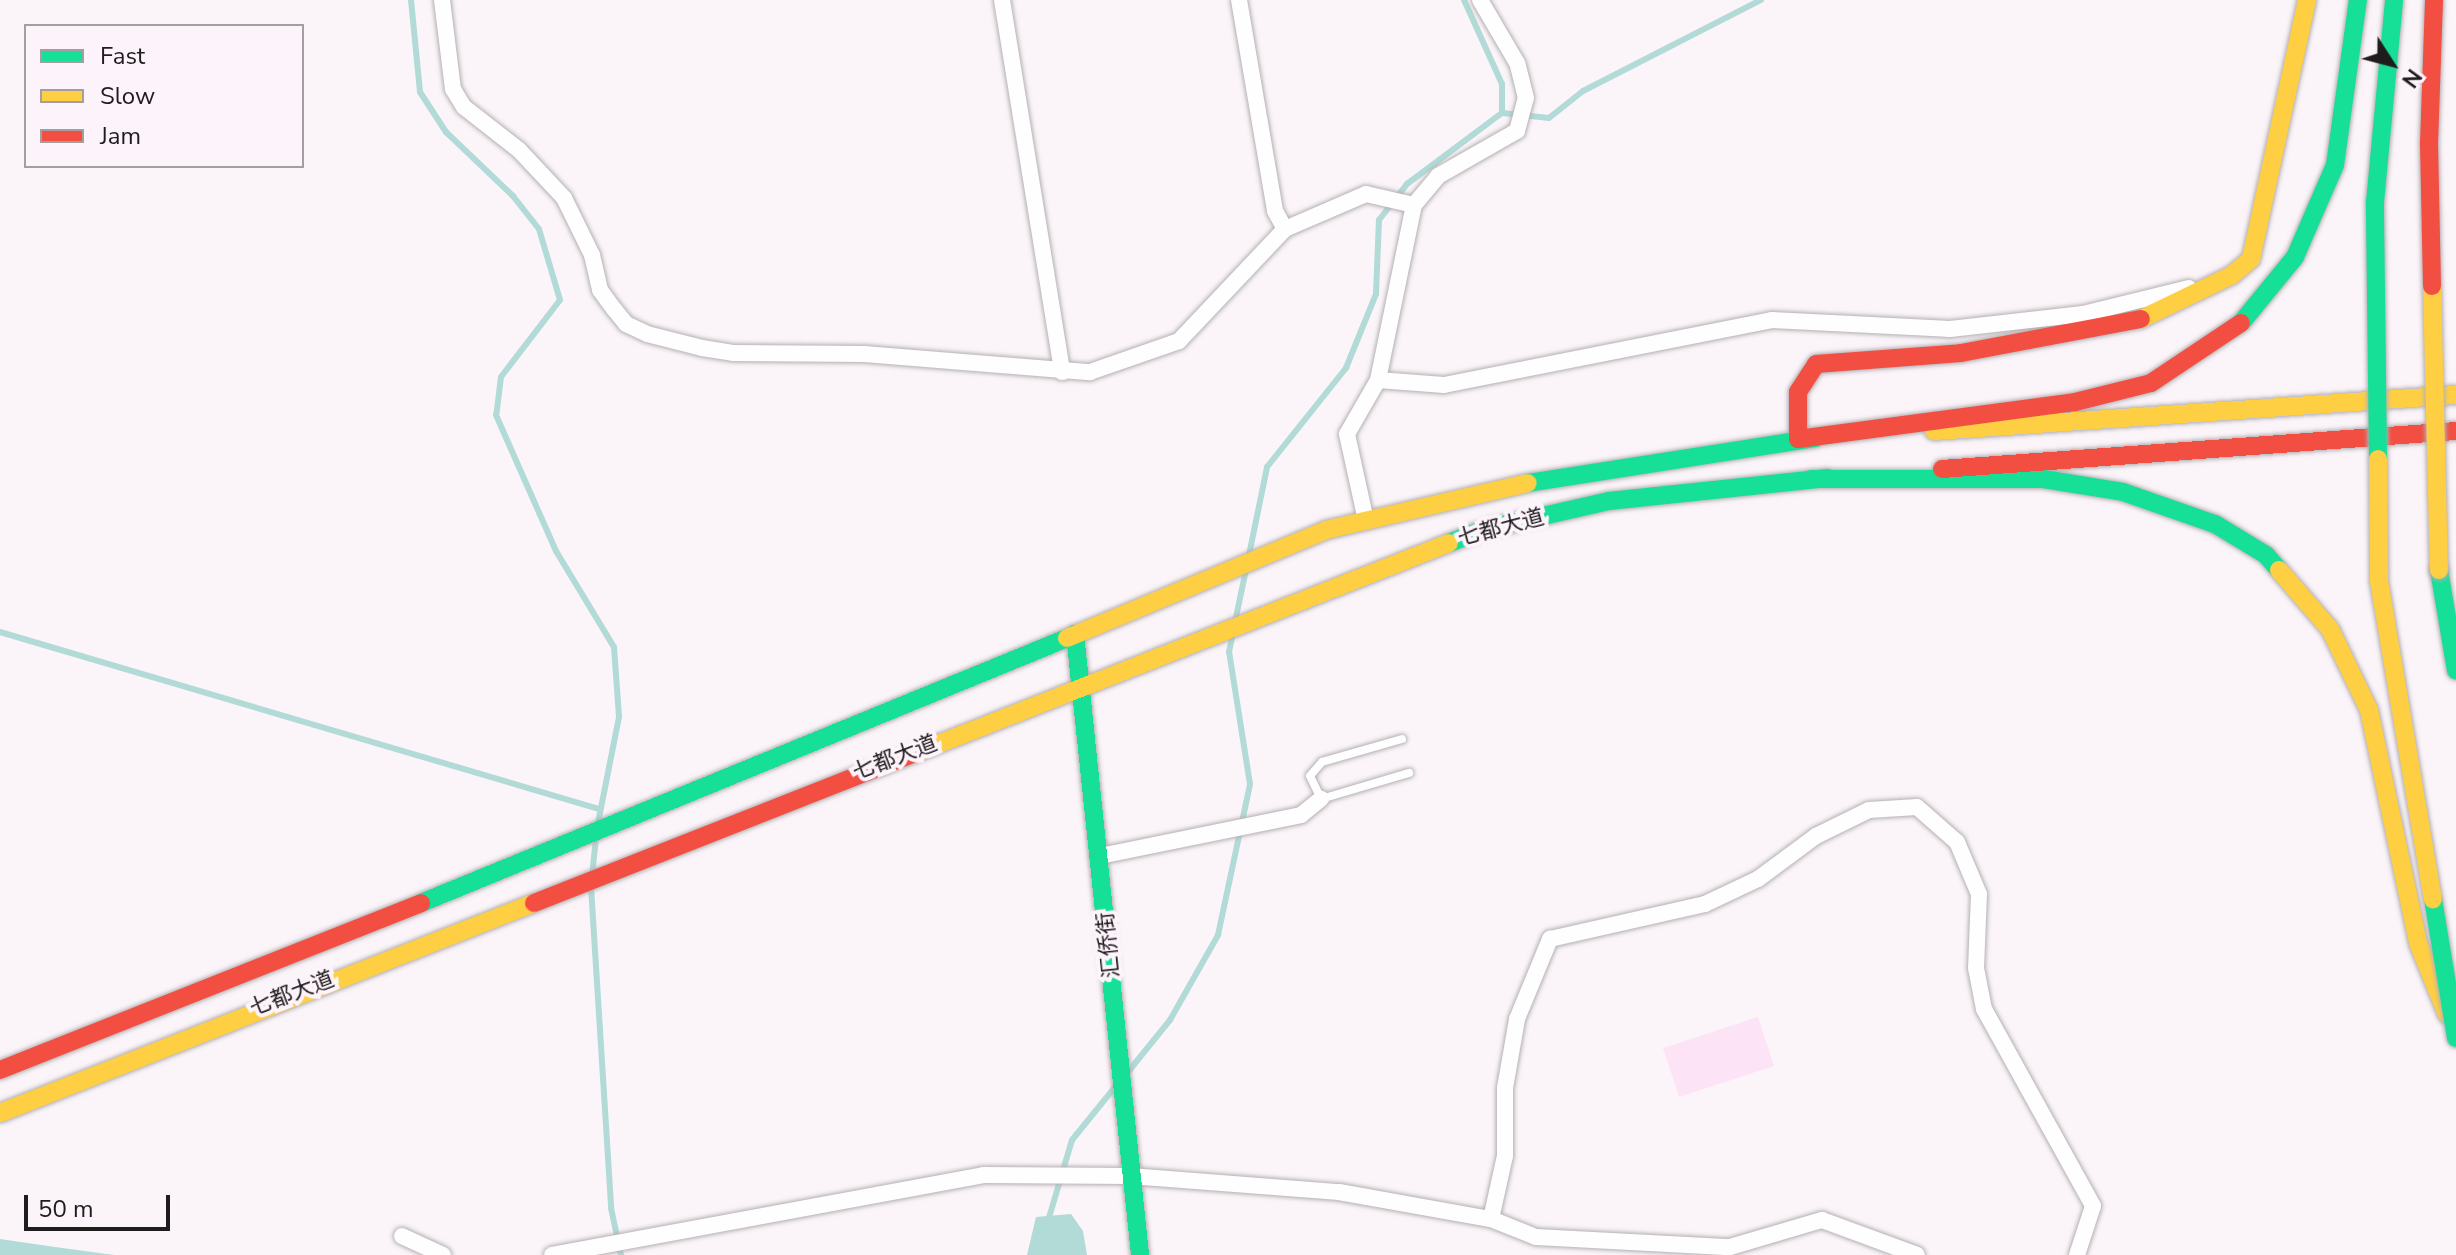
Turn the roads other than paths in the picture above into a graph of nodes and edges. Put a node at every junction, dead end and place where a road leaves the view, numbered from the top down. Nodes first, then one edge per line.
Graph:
1 (442, 0) edge
2 (1002, 0) edge
3 (1239, 0) edge
4 (1480, 0) edge
5 (2307, 0) edge
6 (2358, 0) edge
7 (2394, 0) edge
8 (2434, 0) edge
9 (1408, 204) junction
10 (1285, 229) junction
11 (2206, 284) junction
12 (1062, 372) junction
13 (1378, 380) junction
14 (2456, 395) edge
15 (2456, 431) edge
16 (1798, 439) junction
17 (1811, 479) junction
18 (1365, 516) junction
19 (1075, 634) junction
20 (2456, 671) edge
21 (1082, 685) junction
22 (1402, 739) dead end
23 (1409, 773) dead end
24 (1321, 799) junction
25 (1100, 856) junction
26 (2454, 1033) edge
27 (0, 1070) edge
28 (0, 1113) edge
29 (1130, 1176) junction
30 (1491, 1219) junction
31 (402, 1236) dead end
32 (443, 1255) edge
33 (552, 1255) edge
34 (1140, 1255) edge
35 (1917, 1255) edge
36 (2077, 1255) edge

1 - 12 street
2 - 12 street
3 - 10 street
4 - 9 street
5 - 11 main road
6 - 16 main road
7 - 26 main road, bridge
8 - 20 main road, bridge
9 - 10 street
9 - 13 street
10 - 12 street
11 - 13 street
11 - 16 main road
13 - 18 street
14 - 16 main road
15 - 17 main road
16 - 18 main road, 七都大道
17 - 21 main road, 七都大道
17 - 26 main road, bridge
18 - 19 main road, 七都大道
19 - 21 main road, 汇侨街
19 - 27 main road, 七都大道
21 - 25 main road, 汇侨街
21 - 28 main road, 七都大道
22 - 24 lane
23 - 24 lane
24 - 25 street
25 - 29 main road, 汇侨街
29 - 30 street
29 - 33 street
29 - 34 main road, 汇侨街
30 - 35 street
30 - 36 street
31 - 32 street

